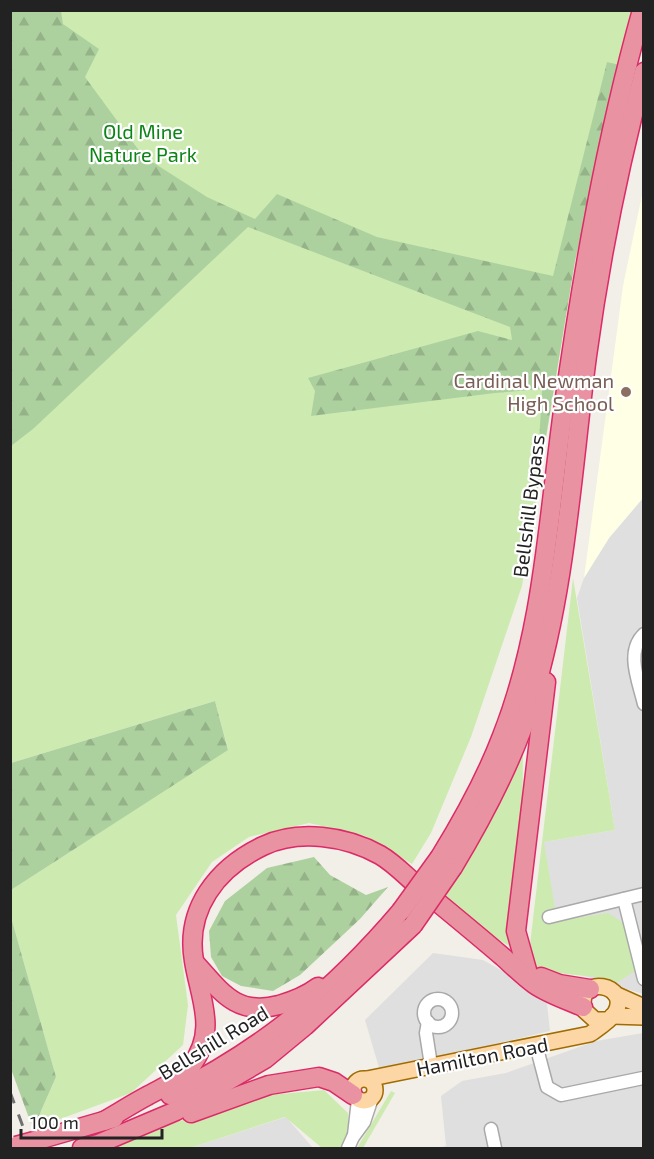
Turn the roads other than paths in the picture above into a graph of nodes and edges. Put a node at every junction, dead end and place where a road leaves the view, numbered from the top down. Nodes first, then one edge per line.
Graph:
1 (642, 10) edge
2 (644, 72) edge
3 (554, 609) junction
4 (641, 636) edge
5 (644, 704) edge
6 (447, 862) junction
7 (644, 894) edge
8 (624, 899) junction
9 (549, 917) dead end
10 (407, 918) junction
11 (373, 944) junction
12 (193, 960) junction
13 (507, 961) junction
14 (527, 970) junction
15 (644, 979) edge
16 (590, 989) junction
17 (615, 994) junction
18 (644, 1007) edge
19 (584, 1010) junction
20 (644, 1017) edge
21 (610, 1018) junction
22 (428, 1022) dead end
23 (572, 1037) junction
24 (536, 1045) junction
25 (431, 1065) junction
26 (392, 1074) junction
27 (643, 1078) edge
28 (367, 1079) junction
29 (364, 1097) junction
30 (104, 1121) junction
31 (491, 1129) dead end
32 (13, 1146) edge
33 (90, 1146) edge
34 (348, 1149) edge
35 (495, 1149) edge

1 - 6 highway, Bellshill Bypass
2 - 3 highway, Bellshill Bypass
3 - 6 highway, Bellshill Bypass
3 - 14 highway
4 - 5 street
6 - 10 highway, Bellshill Bypass, bridge
7 - 8 street
8 - 9 street
8 - 15 street
10 - 11 highway, Bellshill Road
10 - 33 highway, Bellshill Road
11 - 12 highway
11 - 30 highway, Bellshill Road
12 - 13 highway
12 - 30 highway
13 - 14 highway
13 - 19 highway
14 - 16 highway
16 - 17 main road
16 - 19 main road
17 - 18 main road
17 - 21 main road
19 - 21 main road
19 - 23 main road, Hamilton Road
20 - 21 main road
21 - 23 main road, Hamilton Road
22 - 25 street
23 - 24 main road, Hamilton Road
24 - 25 main road, Hamilton Road
24 - 27 street
25 - 26 main road, Hamilton Road
26 - 28 main road, Hamilton Road
26 - 29 main road, Hamilton Road
28 - 29 main road
28 - 29 main road
29 - 33 highway
29 - 34 street
30 - 32 highway, Bellshill Road, bridge
31 - 35 street

